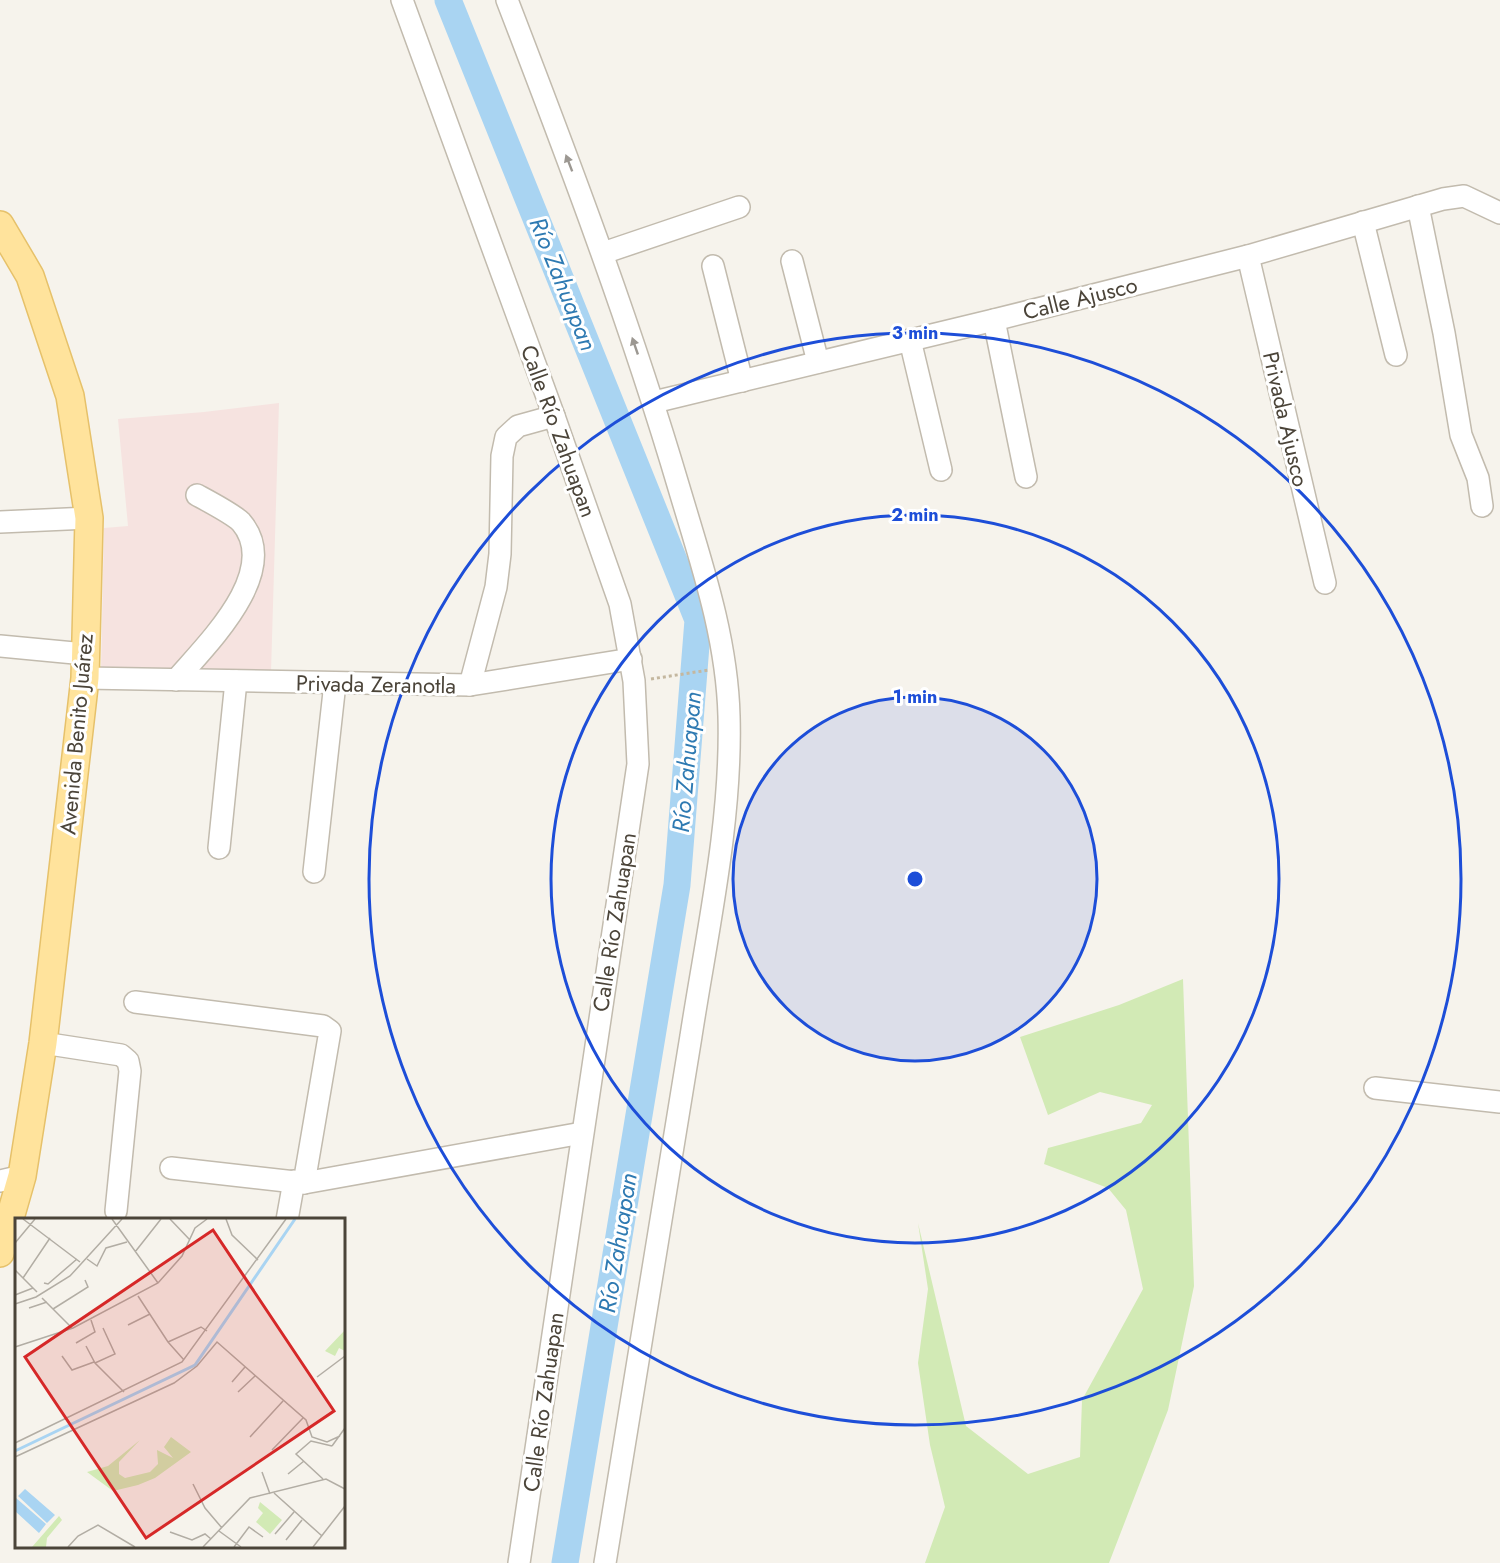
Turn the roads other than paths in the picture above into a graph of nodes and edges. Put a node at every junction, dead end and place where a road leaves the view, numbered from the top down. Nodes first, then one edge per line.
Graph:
1 (402, 0) edge
2 (507, 0) edge
3 (1418, 206) junction
4 (739, 207) dead end
5 (1500, 213) edge
6 (1363, 222) junction
7 (0, 225) edge
8 (603, 253) junction
9 (1248, 256) junction
10 (792, 261) dead end
11 (713, 266) dead end
12 (994, 320) junction
13 (910, 340) junction
14 (1396, 355) dead end
15 (818, 362) junction
16 (742, 381) junction
17 (654, 402) junction
18 (554, 416) junction
19 (941, 470) dead end
20 (1026, 477) dead end
21 (197, 495) dead end
22 (1482, 506) dead end
23 (90, 518) junction
24 (0, 522) edge
25 (1325, 583) dead end
26 (0, 646) edge
27 (631, 659) junction
28 (85, 666) junction
29 (176, 680) junction
30 (236, 681) junction
31 (335, 683) junction
32 (470, 685) junction
33 (219, 848) dead end
34 (314, 872) dead end
35 (135, 1002) dead end
36 (43, 1043) junction
37 (1375, 1088) dead end
38 (1500, 1102) edge
39 (582, 1133) junction
40 (171, 1168) dead end
41 (11, 1179) edge
42 (299, 1182) junction
43 (116, 1211) dead end
44 (288, 1218) edge
45 (0, 1253) edge
46 (519, 1563) edge
47 (605, 1563) edge

1 - 18 street, Calle Río Zahuapan
8 -> 2 street
3 - 5 street, Calle Ajusco
3 - 6 street, Calle Ajusco
3 - 22 street
4 - 8 street
6 - 9 street, Calle Ajusco
6 - 14 street
7 - 23 main road, Avenida Benito Juárez
17 -> 8 street
9 - 12 street, Calle Ajusco
9 - 25 street, Privada Ajusco
10 - 15 street
11 - 16 street
12 - 13 street, Calle Ajusco
12 - 20 street
13 - 15 street, Calle Ajusco
13 - 19 street
15 - 16 street, Calle Ajusco
16 - 17 street, Calle Ajusco
17 - 47 street
18 - 27 street, Calle Río Zahuapan
18 - 32 street, Privada Zeranotla
21 - 29 street
23 - 24 street
23 - 28 main road, Avenida Benito Juárez
26 - 28 street, Privada Zeranotla
27 - 32 street
27 - 39 street, Calle Río Zahuapan
28 - 29 street, Privada Zeranotla
28 - 36 main road, Avenida Benito Juárez
29 - 30 street, Privada Zeranotla
30 - 31 street, Privada Zeranotla
30 - 33 street
31 - 32 street, Privada Zeranotla
31 - 34 street
35 - 42 street
36 - 41 main road, Avenida Benito Juárez
36 - 43 street
37 - 38 street
39 - 42 street
39 - 46 street, Calle Río Zahuapan
40 - 42 street
41 - 45 main road, Avenida Benito Juárez
42 - 44 street

